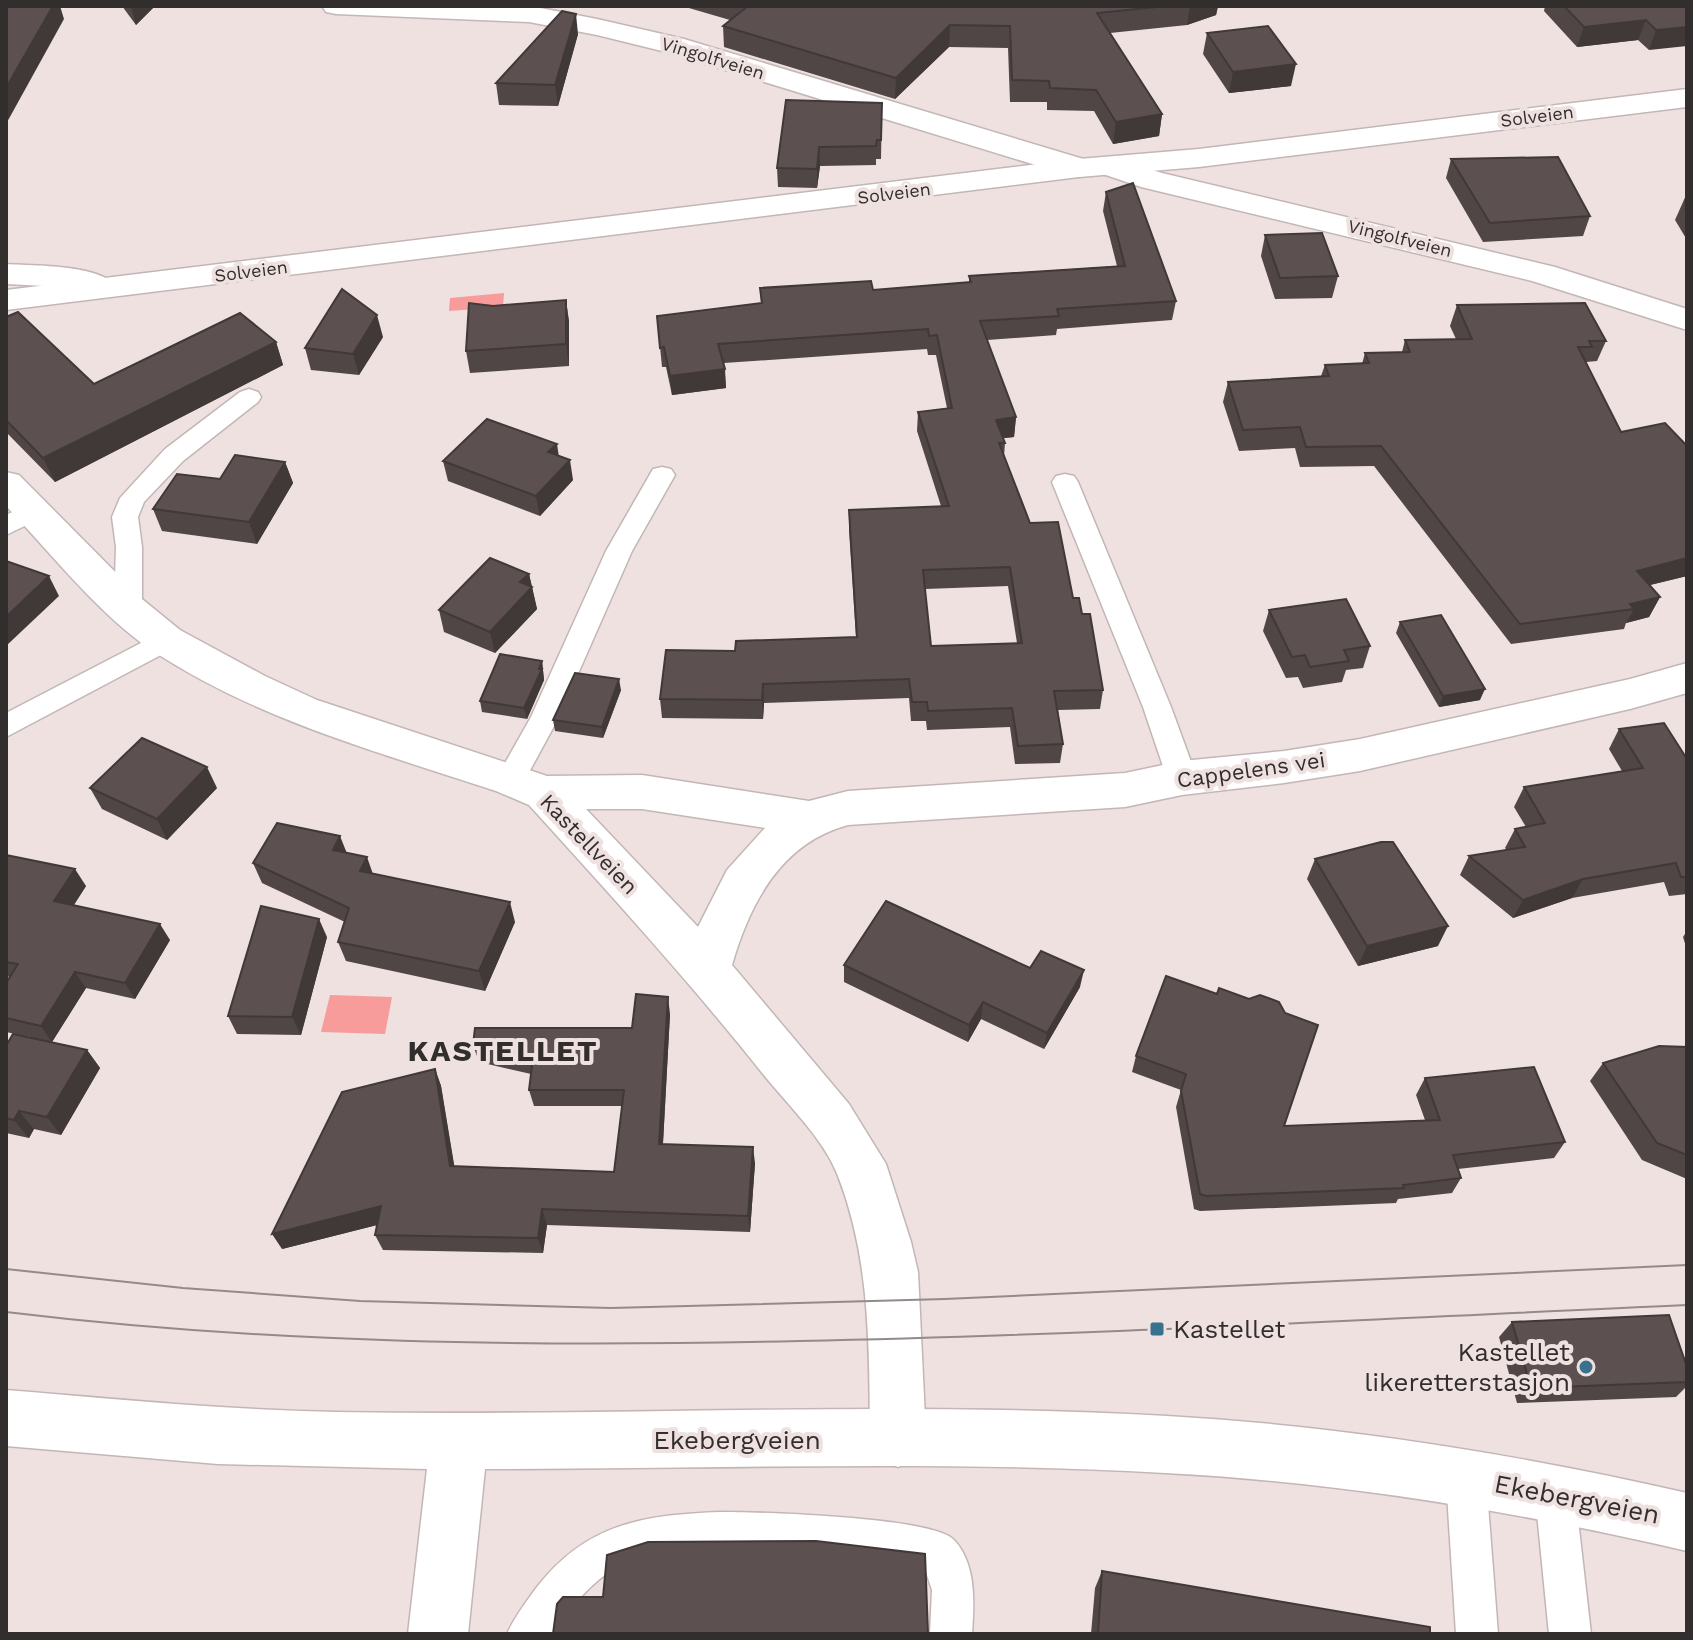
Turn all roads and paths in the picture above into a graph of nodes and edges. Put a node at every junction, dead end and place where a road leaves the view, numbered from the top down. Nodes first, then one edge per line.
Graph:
1 (336, 6) edge
2 (1687, 98) edge
3 (1095, 167) junction
4 (6, 274) edge
5 (101, 288) junction
6 (6, 300) edge
7 (1687, 320) edge
8 (249, 397) dead end
9 (662, 475) dead end
10 (1065, 482) dead end
11 (15, 507) edge
12 (128, 609) junction
13 (166, 640) junction
14 (1687, 678) edge
15 (6, 726) edge
16 (1182, 778) junction
17 (528, 786) junction
18 (809, 818) junction
19 (707, 969) junction
20 (6, 1418) edge
21 (898, 1439) junction
22 (459, 1443) junction
23 (1466, 1478) junction
24 (1555, 1493) junction
25 (1687, 1522) edge
26 (438, 1634) edge
27 (528, 1634) edge
28 (951, 1634) edge
29 (1477, 1634) edge
30 (1570, 1634) edge

1 - 3 street, Vingolfveien
2 - 3 street, Solveien
3 - 5 street, Solveien
3 - 7 street, Vingolfveien
4 - 5 street, Solveien
5 - 6 street, Solveien
8 - 12 lane
9 - 17 lane
10 - 16 lane
11 - 12 street, Kastellveien
12 - 13 street, Kastellveien
13 - 15 lane
13 - 17 street, Kastellveien
14 - 16 street, Cappelens vei
16 - 18 street, Cappelens vei
17 - 18 street, Cappelens vei
17 - 19 street, Kastellveien
18 - 19 street, Cappelens vei
19 - 21 street, Kastellveien
20 - 22 street, Ekebergveien
21 - 22 street, Ekebergveien
21 - 23 street, Ekebergveien
22 - 26 street
23 - 24 street, Ekebergveien
23 - 29 lane, Ekebergveien
24 - 25 street, Ekebergveien
24 - 30 lane
27 - 28 lane

